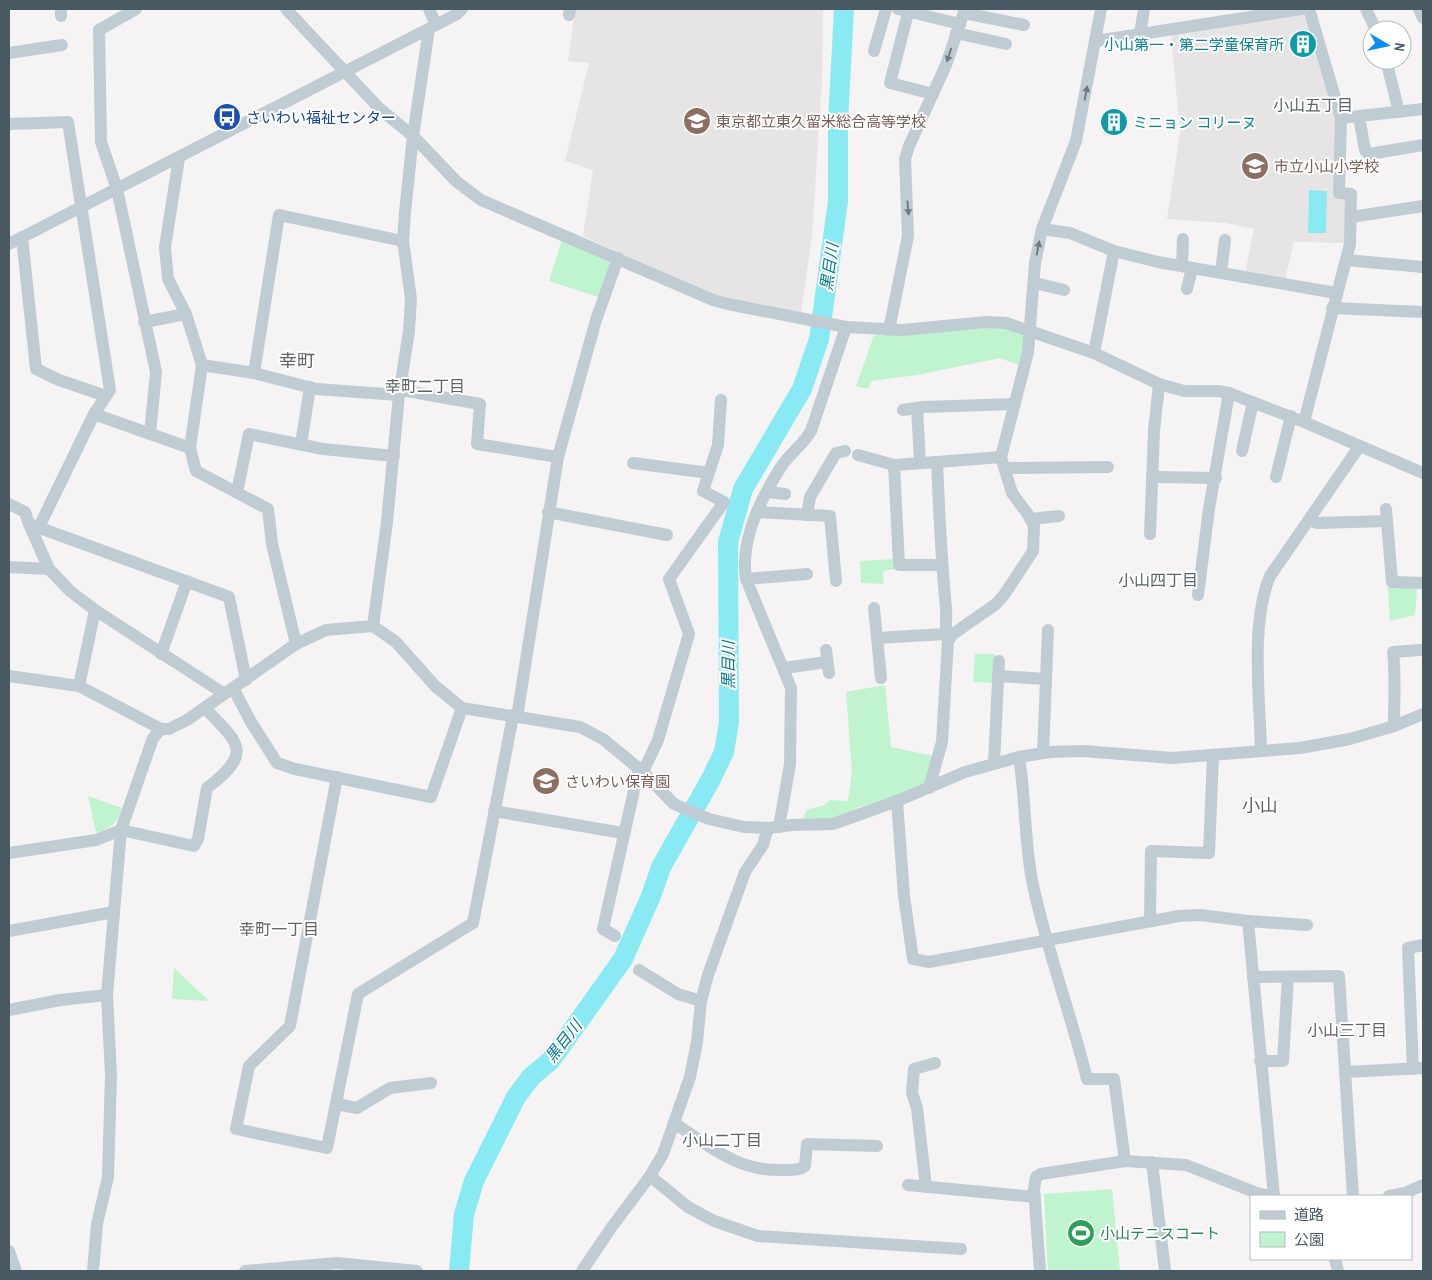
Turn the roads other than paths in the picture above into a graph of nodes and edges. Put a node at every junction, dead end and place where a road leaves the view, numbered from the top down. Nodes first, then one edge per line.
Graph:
1 (136, 9) edge
2 (286, 9) edge
3 (428, 9) edge
4 (462, 9) edge
5 (886, 9) edge
6 (1101, 9) edge
7 (1144, 9) edge
8 (1302, 9) edge
9 (1309, 9) edge
10 (1420, 9) edge
11 (905, 10) edge
12 (1259, 12) edge
13 (1423, 18) edge
14 (961, 20) edge
15 (1024, 25) dead end
16 (432, 27) junction
17 (1140, 34) junction
18 (1096, 41) junction
19 (1006, 44) dead end
20 (62, 45) dead end
21 (874, 51) dead end
22 (9, 53) edge
23 (1388, 70) edge
24 (345, 71) junction
25 (933, 94) junction
26 (1423, 109) edge
27 (1399, 112) junction
28 (1359, 117) junction
29 (1341, 118) junction
30 (9, 124) edge
31 (413, 136) junction
32 (1423, 145) edge
33 (179, 158) junction
34 (116, 189) junction
35 (83, 206) junction
36 (1423, 206) edge
37 (1351, 217) junction
38 (1042, 229) junction
39 (22, 237) junction
40 (1183, 239) dead end
41 (1226, 240) dead end
42 (403, 241) junction
43 (9, 244) edge
44 (1114, 251) junction
45 (618, 258) junction
46 (1346, 260) junction
47 (1187, 267) junction
48 (1423, 268) edge
49 (1221, 272) junction
50 (1035, 282) junction
51 (1187, 289) dead end
52 (1064, 290) dead end
53 (1336, 293) junction
54 (1332, 308) junction
55 (1423, 312) edge
56 (186, 314) junction
57 (144, 322) junction
58 (846, 327) junction
59 (889, 330) junction
60 (1031, 331) junction
61 (1094, 353) junction
62 (202, 365) junction
63 (254, 373) junction
64 (1160, 384) junction
65 (310, 387) junction
66 (400, 392) junction
67 (1229, 393) junction
68 (106, 396) junction
69 (721, 400) dead end
70 (1253, 402) junction
71 (1015, 404) junction
72 (917, 408) junction
73 (903, 410) dead end
74 (94, 414) junction
75 (1290, 416) junction
76 (1304, 422) junction
77 (150, 434) junction
78 (301, 444) junction
79 (1359, 447) junction
80 (190, 448) junction
81 (845, 451) dead end
82 (1242, 451) dead end
83 (858, 455) dead end
84 (394, 456) junction
85 (558, 457) junction
86 (920, 462) junction
87 (937, 462) junction
88 (1003, 462) junction
89 (633, 463) dead end
90 (894, 465) junction
91 (1108, 467) dead end
92 (709, 473) junction
93 (1423, 473) edge
94 (1152, 477) junction
95 (1276, 477) dead end
96 (1216, 478) junction
97 (238, 492) junction
98 (768, 492) junction
99 (785, 494) dead end
100 (9, 504) edge
101 (548, 512) junction
102 (757, 512) junction
103 (808, 515) junction
104 (1059, 516) dead end
105 (1031, 518) junction
106 (1309, 520) junction
107 (34, 525) junction
108 (1150, 534) dead end
109 (667, 535) dead end
110 (942, 565) junction
111 (9, 567) edge
112 (49, 569) junction
113 (807, 574) dead end
114 (746, 579) junction
115 (187, 581) junction
116 (836, 581) dead end
117 (1423, 583) edge
118 (1198, 595) dead end
119 (874, 608) dead end
120 (95, 610) junction
121 (373, 626) junction
122 (1048, 630) dead end
123 (877, 638) junction
124 (947, 638) junction
125 (296, 644) junction
126 (1420, 650) dead end
127 (161, 654) junction
128 (999, 660) dead end
129 (827, 662) dead end
130 (784, 668) junction
131 (9, 676) edge
132 (998, 676) junction
133 (881, 678) dead end
134 (1046, 679) junction
135 (246, 680) junction
136 (79, 686) junction
137 (228, 691) junction
138 (205, 708) junction
139 (462, 708) junction
140 (1423, 714) edge
141 (513, 716) junction
142 (1394, 726) junction
143 (161, 729) junction
144 (1261, 751) junction
145 (1043, 753) junction
146 (1213, 754) junction
147 (1019, 757) junction
148 (994, 763) junction
149 (641, 770) junction
150 (337, 777) junction
151 (929, 788) junction
152 (898, 801) junction
153 (494, 811) junction
154 (773, 828) junction
155 (121, 830) junction
156 (622, 834) junction
157 (9, 853) edge
158 (114, 912) junction
159 (1150, 921) junction
160 (1248, 921) junction
161 (1308, 925) dead end
162 (9, 931) edge
163 (615, 936) dead end
164 (1048, 940) junction
165 (1423, 945) edge
166 (639, 970) dead end
167 (1288, 976) junction
168 (1253, 977) junction
169 (108, 995) junction
170 (701, 1001) junction
171 (9, 1010) edge
172 (1260, 1061) junction
173 (935, 1063) dead end
174 (1418, 1069) edge
175 (1346, 1072) junction
176 (431, 1083) dead end
177 (336, 1104) junction
178 (674, 1123) junction
179 (877, 1146) dead end
180 (1125, 1161) junction
181 (1152, 1162) junction
182 (650, 1176) junction
183 (908, 1185) dead end
184 (1423, 1185) edge
185 (926, 1187) junction
186 (1266, 1195) edge
187 (1274, 1195) edge
188 (1353, 1195) edge
189 (1394, 1195) edge
190 (1034, 1197) junction
191 (961, 1249) dead end
192 (9, 1251) edge
193 (16, 1271) edge
194 (93, 1271) edge
195 (245, 1271) edge
196 (417, 1271) edge
197 (582, 1271) edge
198 (1040, 1271) edge
199 (1165, 1271) edge

1 - 34 street
2 - 24 street
3 - 16 street
4 - 16 street
5 - 21 street
6 - 18 street
7 - 17 street
8 - 12 street
9 - 29 street
10 - 13 street
11 - 14 street
11 - 25 street
12 - 17 street
14 - 15 street
14 - 19 street
14 -> 25 street
16 - 24 street
16 - 31 street
17 - 18 street
38 -> 18 street
20 - 22 street
23 - 27 street
24 - 31 street
24 - 33 street
25 -> 59 street
26 - 27 street
27 - 28 street
28 - 29 street
28 - 32 street
29 - 37 street
30 - 35 street
31 - 42 street
31 - 45 street
33 - 34 street
33 - 56 street
34 - 35 street
34 - 57 street
35 - 39 street
35 - 68 street
36 - 37 street
37 - 46 street
38 - 44 street
50 -> 38 street
39 - 43 street
39 - 68 street
40 - 47 street
41 - 49 street
42 - 63 street
42 - 66 street
44 - 47 street
44 - 61 street
45 - 58 street
45 - 85 street
46 - 48 street
46 - 53 street
47 - 49 street
47 - 51 street
49 - 53 street
50 - 52 street
50 - 60 street
53 - 54 street
54 - 55 street
54 - 76 street
56 - 57 street
56 - 62 street
57 - 77 street
58 - 59 street
58 - 98 street
59 - 60 street
60 - 61 street
60 - 71 street
61 - 64 street
62 - 63 street
62 - 80 street
63 - 65 street
64 - 67 street
64 - 94 street
65 - 66 street
65 - 78 street
66 - 84 street
66 - 85 street
67 - 70 street
67 - 96 street
68 - 74 street
69 - 92 street
70 - 75 street
70 - 82 street
71 - 72 street
71 - 88 street
72 - 73 street
72 - 86 street
74 - 77 street
74 - 107 street
75 - 76 street
75 - 95 street
76 - 79 street
77 - 80 street
78 - 84 street
78 - 97 street
79 - 93 street
79 - 106 street
80 - 97 street
81 - 103 street
83 - 90 street
84 - 121 street
85 - 101 street
86 - 87 street
86 - 90 street
87 - 88 street
87 - 110 street
88 - 91 street
88 - 105 street
89 - 92 street
90 - 110 street
92 - 149 street
94 - 96 street
94 - 108 street
96 - 118 street
97 - 125 street
98 - 99 street
98 - 102 street
100 - 107 street
101 - 109 street
101 - 141 street
102 - 103 street
102 - 114 street
103 - 116 street
104 - 105 street
105 - 124 street
106 - 117 street
106 - 144 street
107 - 112 street
107 - 115 street
110 - 124 street
111 - 112 street
112 - 120 street
113 - 114 street
114 - 130 street
115 - 127 street
115 - 135 street
119 - 123 street
120 - 127 street
120 - 136 street
121 - 125 street
121 - 139 street
122 - 134 street
123 - 124 street
123 - 133 street
124 - 151 street
125 - 135 street
126 - 142 street
127 - 137 street
128 - 132 street
129 - 130 street
130 - 154 street
131 - 136 street
132 - 134 street
132 - 148 street
134 - 145 street
135 - 137 street
136 - 143 street
137 - 138 street
137 - 150 street
138 - 143 street
138 - 155 street
139 - 141 street
139 - 150 street
140 - 142 street
141 - 149 street
141 - 153 street
142 - 144 street
143 - 155 street
144 - 146 street
145 - 146 street
145 - 147 street
146 - 159 street
147 - 148 street
147 - 164 street
148 - 151 street
149 - 154 street
149 - 156 street
150 - 177 street
151 - 152 street
152 - 154 street
152 - 164 street
153 - 156 street
153 - 177 street
154 - 170 street
155 - 157 street
155 - 158 street
156 - 163 street
158 - 162 street
158 - 169 street
159 - 160 street
159 - 164 street
160 - 161 street
160 - 168 street
164 - 180 street
165 - 174 street
166 - 170 street
167 - 168 street
167 - 172 street
167 - 175 street
168 - 172 street
169 - 171 street
169 - 194 street
170 - 178 street
172 - 187 street
173 - 185 street
174 - 175 street
175 - 188 street
176 - 177 street
178 - 179 street
178 - 182 street
180 - 181 street
180 - 190 street
181 - 186 street
181 - 199 street
182 - 191 street
182 - 197 street
183 - 185 street
184 - 189 street
185 - 190 street
190 - 198 street
192 - 193 street
195 - 196 street

